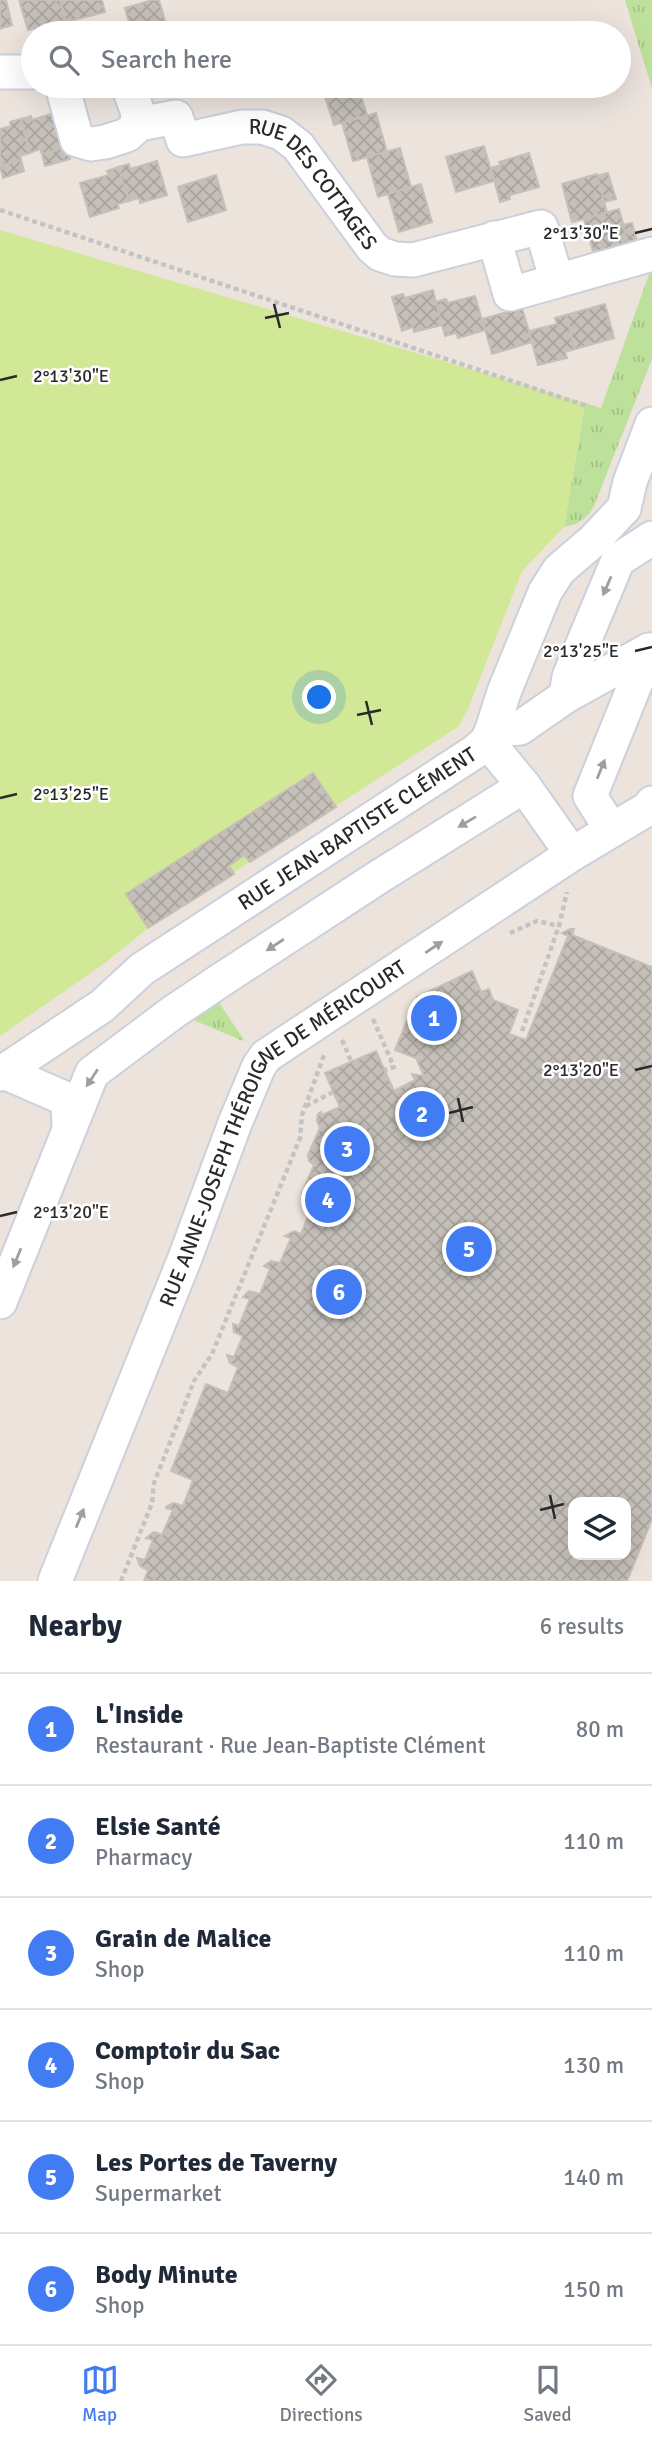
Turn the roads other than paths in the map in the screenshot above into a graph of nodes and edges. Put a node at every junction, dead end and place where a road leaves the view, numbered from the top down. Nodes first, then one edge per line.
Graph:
1 (0, 72) edge
2 (21, 72) edge
3 (65, 98) edge
4 (131, 98) edge
5 (139, 124) junction
6 (494, 238) junction
7 (652, 254) edge
8 (557, 281) junction
9 (652, 424) edge
10 (638, 505) edge
11 (652, 538) edge
12 (650, 650) edge
13 (566, 695) junction
14 (490, 735) junction
15 (524, 786) junction
16 (652, 803) edge
17 (611, 830) junction
18 (572, 854) junction
19 (2, 1073) edge
20 (69, 1126) junction
21 (0, 1302) edge
22 (55, 1581) edge

1 - 2 street
3 - 5 street, RUE DES COTTAGES
4 - 5 street
5 - 6 street, RUE DES COTTAGES
6 - 8 street, RUE DES COTTAGES
6 - 8 street
7 - 8 street
9 - 10 street
10 - 14 street, RUE JEAN-BAPTISTE CLÉMENT
11 -> 13 street
12 - 13 street
17 -> 12 street
13 - 14 street
14 - 15 street
14 - 19 street, RUE JEAN-BAPTISTE CLÉMENT
15 - 18 street
15 -> 20 street
16 - 17 street, RUE ANNE-JOSEPH THÉROIGNE DE MÉRICOURT
17 - 18 street, RUE ANNE-JOSEPH THÉROIGNE DE MÉRICOURT
22 -> 18 street, RUE ANNE-JOSEPH THÉROIGNE DE MÉRICOURT
19 - 20 street
20 -> 21 street

